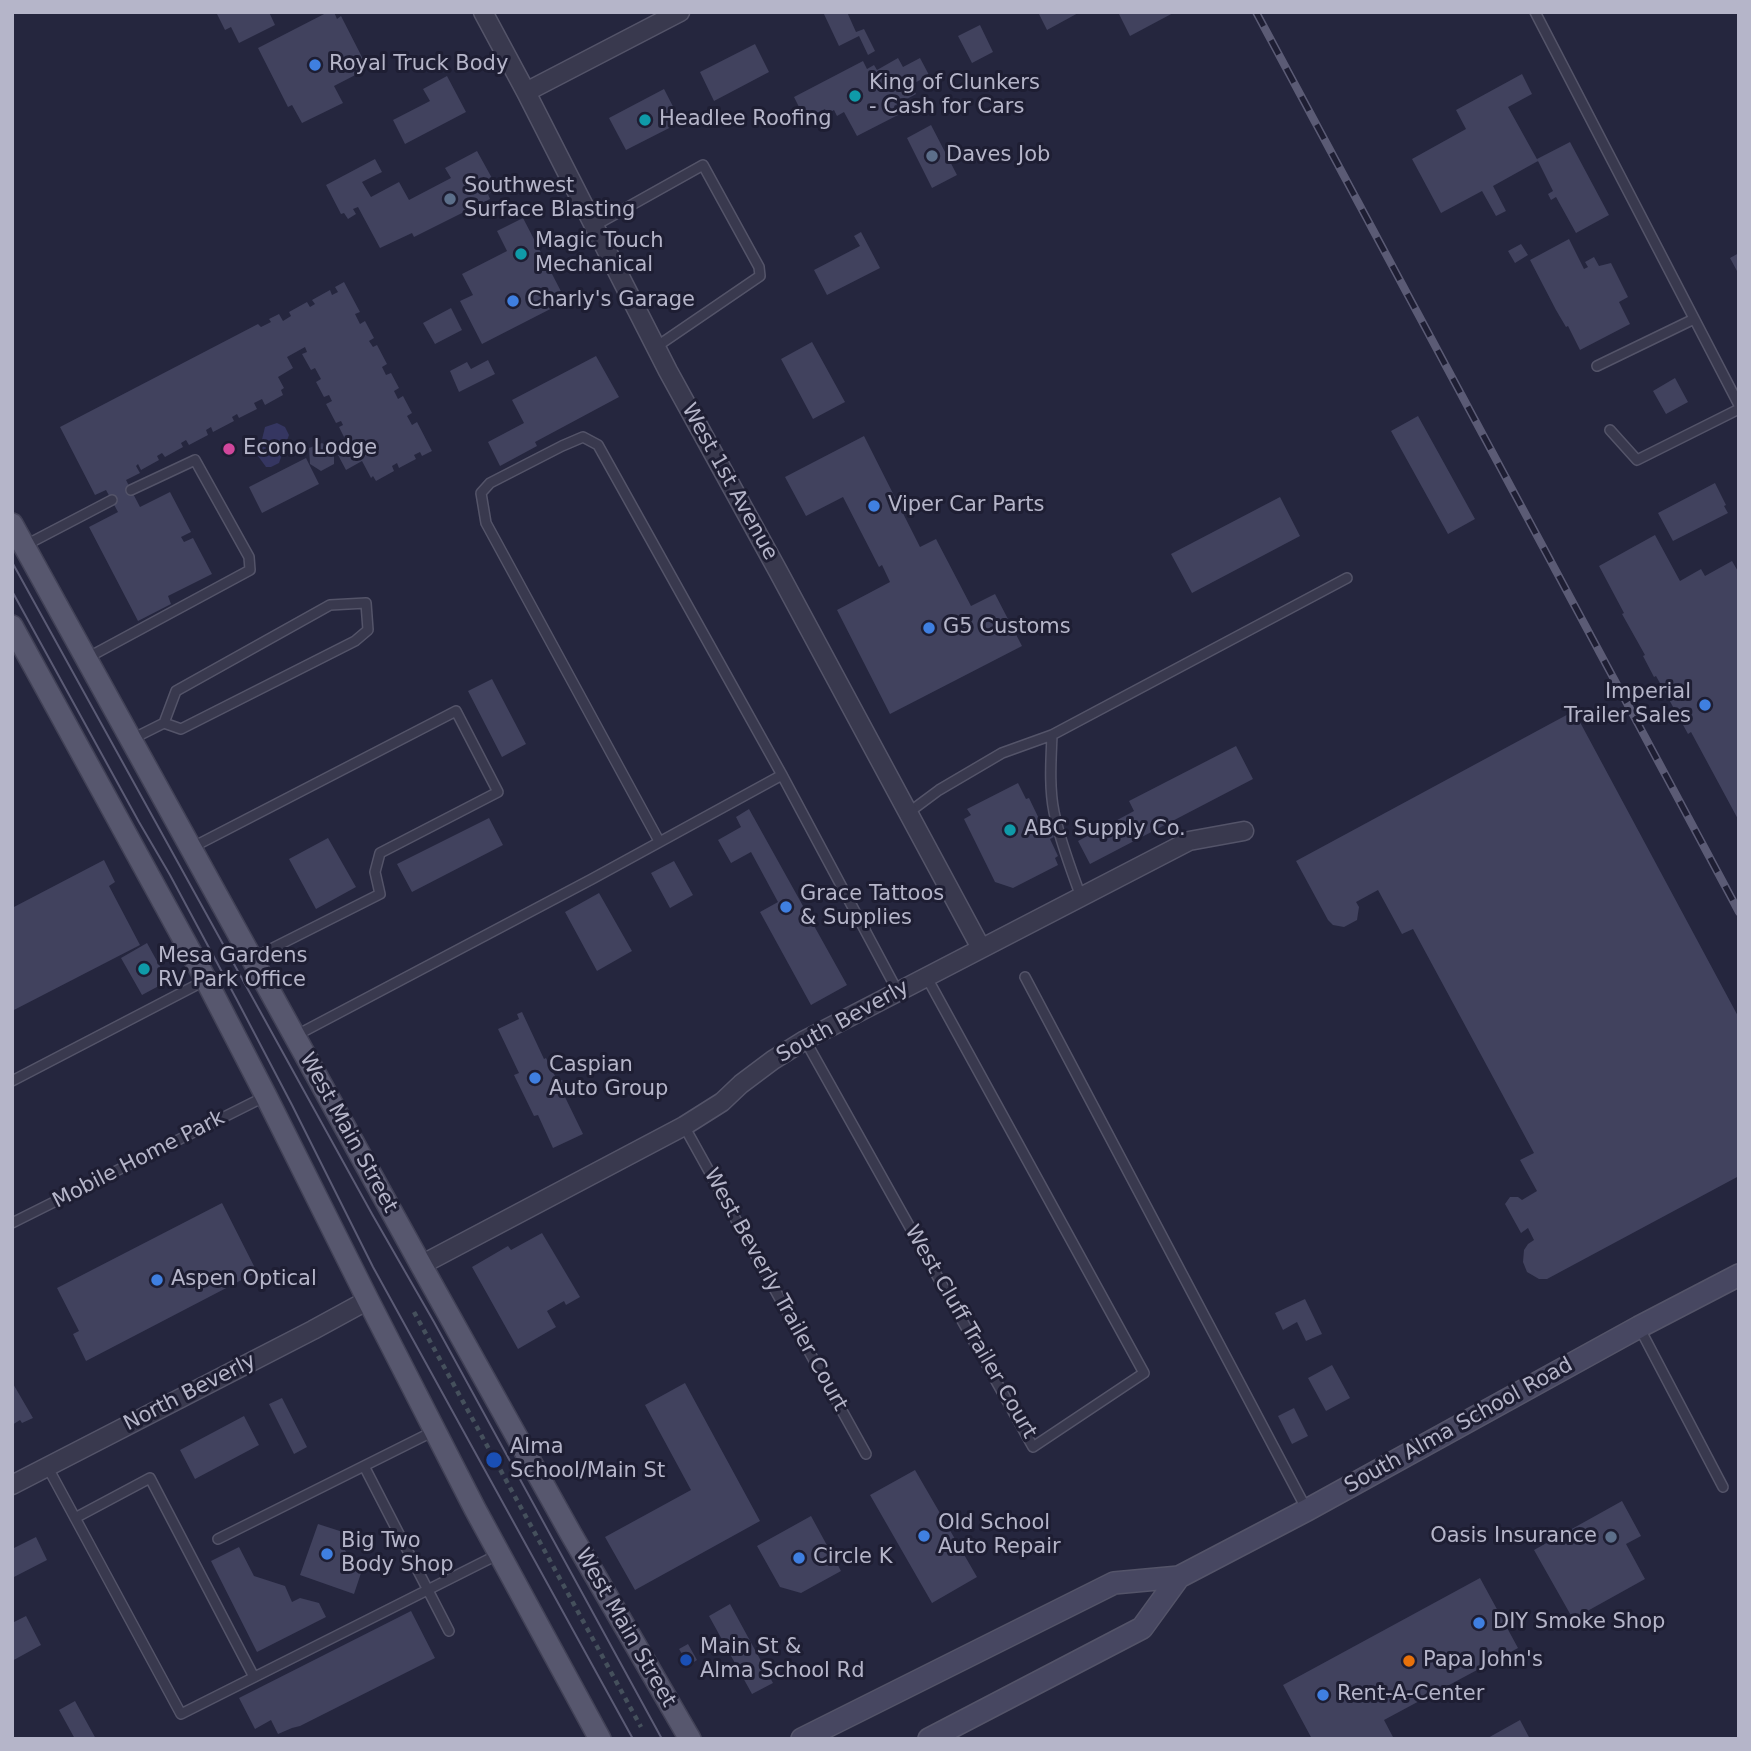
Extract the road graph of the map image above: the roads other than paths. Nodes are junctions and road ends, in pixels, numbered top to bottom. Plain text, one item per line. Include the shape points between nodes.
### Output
1 (483, 12) edge
2 (680, 12) edge
3 (1535, 12) edge
4 (526, 92) junction
5 (594, 226) junction
6 (1694, 319) junction
7 (656, 347) junction
8 (1597, 366) dead end
9 (1739, 407) edge
10 (1610, 430) dead end
11 (131, 490) dead end
12 (112, 500) dead end
13 (12, 524) edge
14 (24, 546) junction
15 (1347, 578) dead end
16 (12, 626) edge
17 (87, 659) junction
18 (164, 723) junction
19 (1052, 735) junction
20 (131, 739) junction
21 (782, 775) junction
22 (908, 813) junction
23 (1244, 831) dead end
24 (660, 841) junction
25 (191, 848) junction
26 (1081, 897) junction
27 (981, 948) junction
28 (252, 958) junction
29 (926, 976) junction
30 (1025, 977) dead end
31 (206, 981) junction
32 (898, 992) junction
33 (295, 1036) junction
34 (805, 1040) junction
35 (12, 1081) edge
36 (266, 1096) junction
37 (684, 1126) junction
38 (12, 1223) edge
39 (421, 1265) junction
40 (1739, 1275) edge
41 (368, 1300) junction
42 (1639, 1328) junction
43 (435, 1430) junction
44 (866, 1454) dead end
45 (47, 1466) junction
46 (364, 1466) junction
47 (12, 1485) edge
48 (1723, 1486) dead end
49 (1307, 1510) junction
50 (75, 1518) junction
51 (218, 1539) dead end
52 (499, 1554) junction
53 (1179, 1577) junction
54 (428, 1590) junction
55 (449, 1631) dead end
56 (254, 1677) junction
57 (600, 1739) edge
58 (690, 1739) edge
59 (802, 1739) edge
60 (929, 1739) edge

1 - 4 street, West 1st Avenue
2 - 4 street
3 - 6 lane
4 - 5 street, West 1st Avenue
5 - 7 street, West 1st Avenue
5 - 7 lane via 703,166 759,267 760,276
6 - 8 lane
6 - 9 lane
7 - 22 street, West 1st Avenue
9 - 10 lane via 1637,460
11 - 17 lane via 195,460 249,557 250,570
12 - 14 lane
13 - 14 main road, West Main Street
14 - 17 main road, West Main Street
15 - 19 lane
16 - 31 main road
17 - 20 main road, West Main Street
18 - 18 lane via 181,729 355,641 368,630 366,603 330,605 176,691
18 - 20 lane
19 - 22 lane via 1002,753
19 - 26 lane via 1054,811
20 - 25 main road, West Main Street
21 - 24 lane
21 - 24 lane via 598,445 583,437 490,483 481,493 486,523
21 - 32 lane
22 - 27 street, West 1st Avenue
23 - 26 street, South Beverly via 1189,841
24 - 33 lane
25 - 28 main road, West Main Street
25 - 28 lane via 456,711 498,792 380,853 375,872 380,894
26 - 27 street, South Beverly
27 - 29 street, South Beverly
28 - 33 main road, West Main Street
29 - 32 street, South Beverly
29 - 34 lane, West Cluff Trailer Court via 1144,1373 1033,1447
30 - 49 lane
31 - 35 lane
31 - 36 main road
32 - 34 street, South Beverly
33 - 39 main road, West Main Street
34 - 37 street, South Beverly
36 - 38 lane, Mobile Home Park
36 - 41 main road
37 - 39 street, South Beverly
37 - 44 lane, West Beverly Trailer Court
39 - 58 main road, West Main Street
40 - 42 main road, South Alma School Road
41 - 43 main road
41 - 45 street, North Beverly
42 - 48 lane
42 - 49 main road, South Alma School Road
43 - 46 lane
43 - 52 main road
45 - 47 street, North Beverly
45 - 50 lane
46 - 51 lane
46 - 54 lane
49 - 53 main road, South Alma School Road
50 - 56 lane via 181,1714
50 - 56 lane via 150,1478
52 - 54 lane
52 - 57 main road
53 - 59 main road, South Alma School Road via 1114,1583
53 - 60 main road, South Alma School Road via 1142,1628
54 - 55 lane
54 - 56 lane

